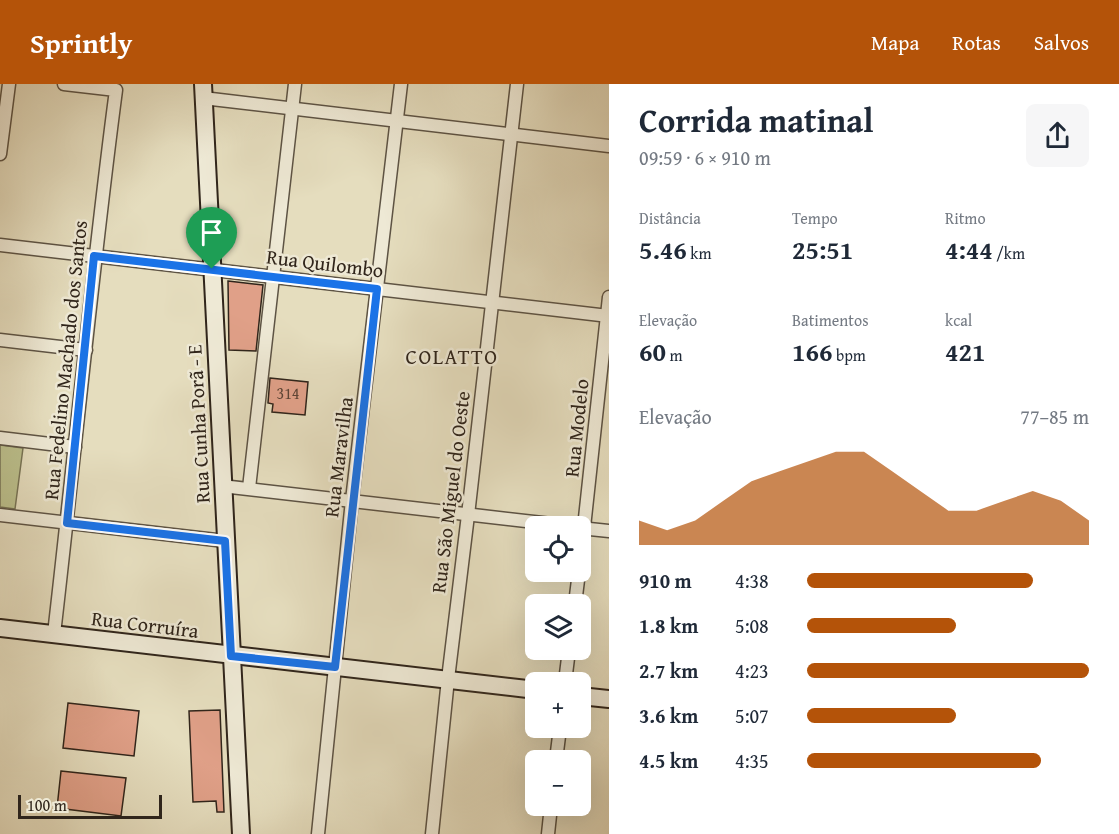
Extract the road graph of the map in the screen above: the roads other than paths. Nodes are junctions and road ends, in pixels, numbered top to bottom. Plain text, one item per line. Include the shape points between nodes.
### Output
1 (9, 84) edge
2 (64, 84) edge
3 (295, 84) edge
4 (401, 84) edge
5 (517, 84) edge
6 (203, 91) edge
7 (292, 109) junction
8 (397, 121) junction
9 (511, 135) junction
10 (609, 146) edge
11 (0, 154) edge
12 (0, 245) edge
13 (94, 256) junction
14 (212, 269) junction
15 (273, 277) junction
16 (377, 289) junction
17 (609, 297) edge
18 (492, 302) junction
19 (608, 316) edge
20 (0, 340) edge
21 (86, 350) junction
22 (0, 438) edge
23 (75, 447) junction
24 (222, 486) junction
25 (249, 488) junction
26 (352, 500) junction
27 (0, 515) edge
28 (468, 515) junction
29 (584, 516) edge
30 (525, 521) edge
31 (67, 523) junction
32 (591, 529) edge
33 (609, 531) edge
34 (225, 541) junction
35 (0, 628) edge
36 (54, 634) junction
37 (231, 656) junction
38 (335, 667) junction
39 (448, 679) junction
40 (525, 689) edge
41 (591, 697) edge
42 (609, 699) edge
43 (550, 816) edge
44 (241, 834) edge
45 (318, 834) edge
46 (432, 834) edge
47 (548, 834) edge

1 - 11 street
2 - 13 street, Rua Fedelino Machado dos Santos via 116,90
3 - 7 street
4 - 8 street, Rua Maravilha
5 - 9 street, Rua São Miguel do Oeste
6 - 7 street
6 - 14 street, Rua Cunha Porã - E
7 - 8 street
7 - 15 street
8 - 9 street
8 - 16 street, Rua Maravilha
9 - 10 street
9 - 18 street, Rua São Miguel do Oeste
12 - 13 street, Rua Quilombo
13 - 14 street, Rua Quilombo
13 - 21 street, Rua Fedelino Machado dos Santos
14 - 15 street, Rua Quilombo
14 - 24 street, Rua Cunha Porã - E
15 - 16 street, Rua Quilombo
15 - 25 street
16 - 18 street, Rua Quilombo
16 - 26 street, Rua Maravilha
17 - 19 street, Rua Modelo
18 - 19 street, Rua Quilombo
18 - 28 street, Rua São Miguel do Oeste
19 - 29 street, Rua Modelo
20 - 21 street
21 - 23 street, Rua Fedelino Machado dos Santos
22 - 23 street
23 - 31 street, Rua Fedelino Machado dos Santos
24 - 25 street
24 - 34 street, Rua Cunha Porã - E
25 - 26 street
26 - 28 street
26 - 38 street, Rua Maravilha
27 - 31 street
28 - 30 street
28 - 39 street, Rua São Miguel do Oeste
31 - 34 street
31 - 36 street, Rua Fedelino Machado dos Santos
32 - 33 street
34 - 37 street, Rua Cunha Porã - E
35 - 36 street, Rua Corruíra
36 - 37 street, Rua Corruíra
37 - 38 street, Rua Corruíra
37 - 44 street, Rua Cunha Porã - E
38 - 39 street, Rua Corruíra
38 - 45 street, Rua Maravilha
39 - 40 street, Rua Corruíra
39 - 46 street, Rua São Miguel do Oeste
41 - 42 street
43 - 47 street

